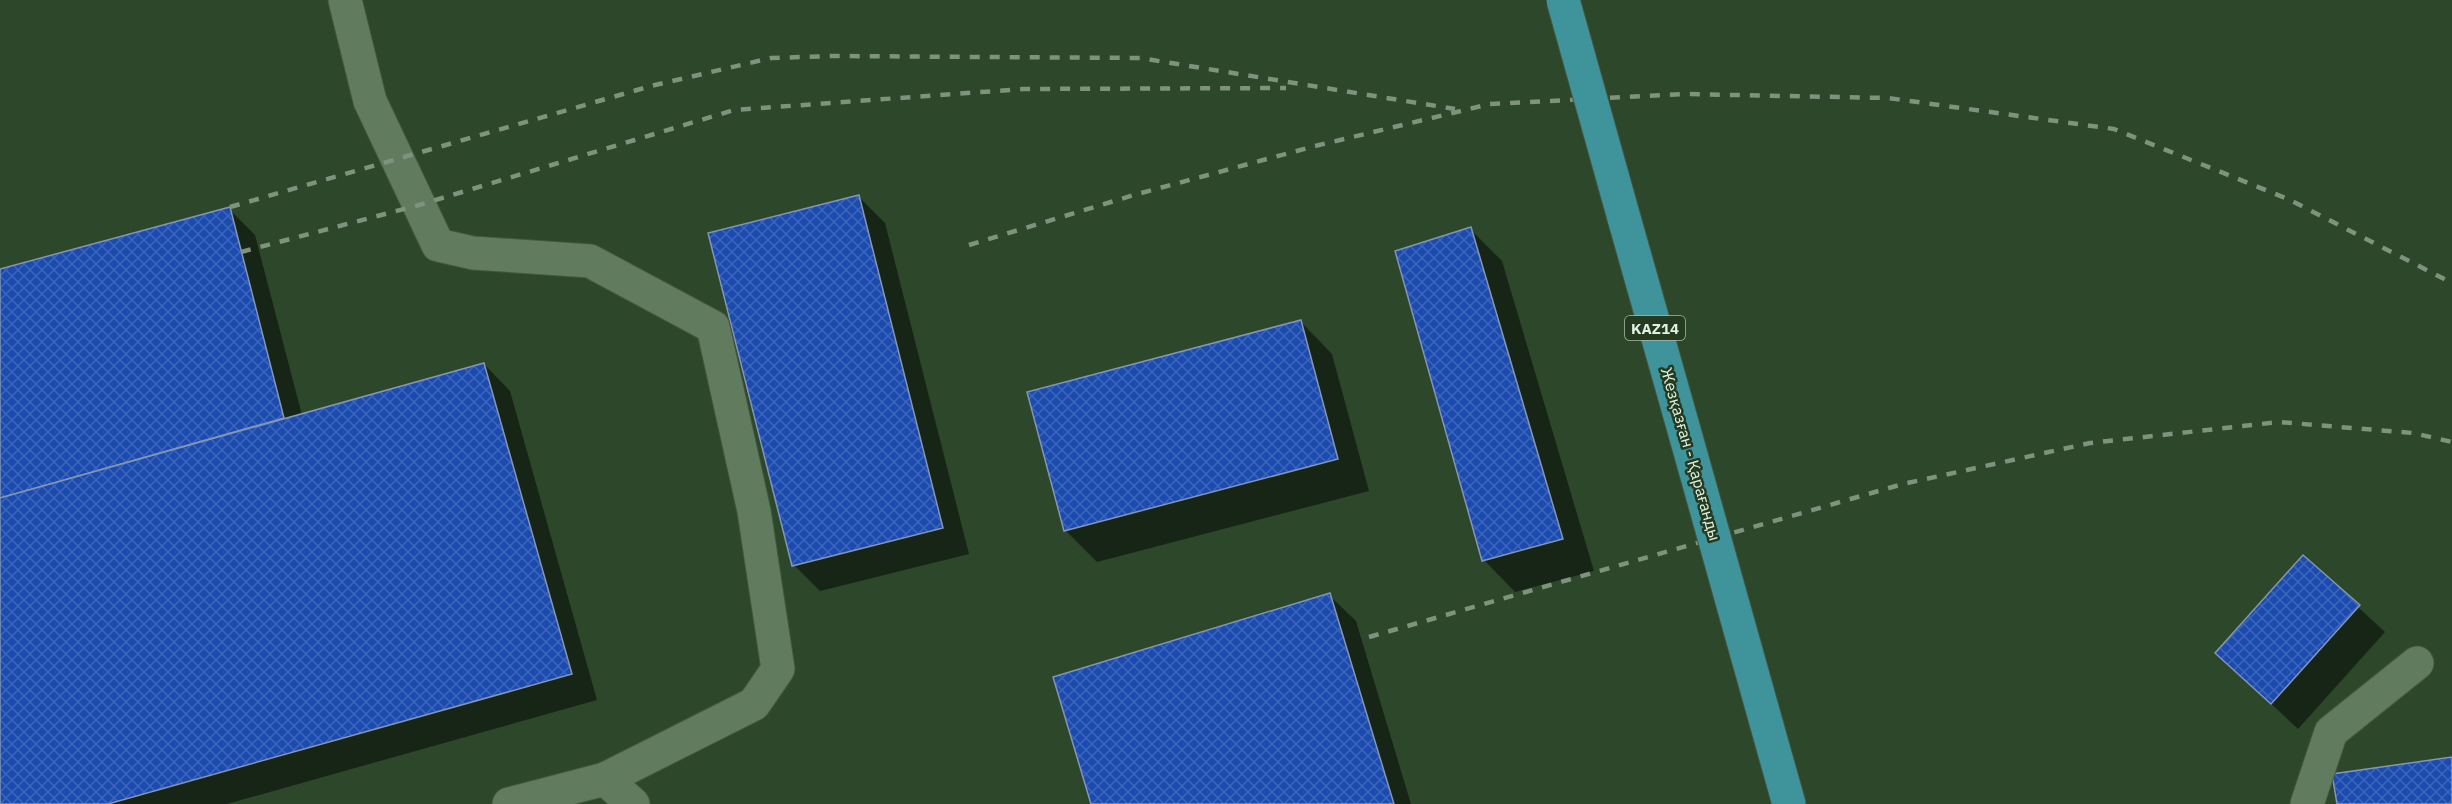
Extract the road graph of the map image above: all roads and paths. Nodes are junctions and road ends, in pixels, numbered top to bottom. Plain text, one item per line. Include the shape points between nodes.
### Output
1 (345, 0) edge
2 (1563, 0) edge
3 (2417, 663) dead end
4 (605, 779) junction
5 (509, 804) edge
6 (633, 804) edge
7 (1789, 804) edge
8 (2307, 804) edge

1 - 4 lane via 370,101 438,245 473,253 590,261 713,327 754,512 778,669 754,704
2 - 7 highway, Жезқазған - Қарағанды / KAZ14, bridge
3 - 8 lane via 2331,732
4 - 5 lane
4 - 6 lane

